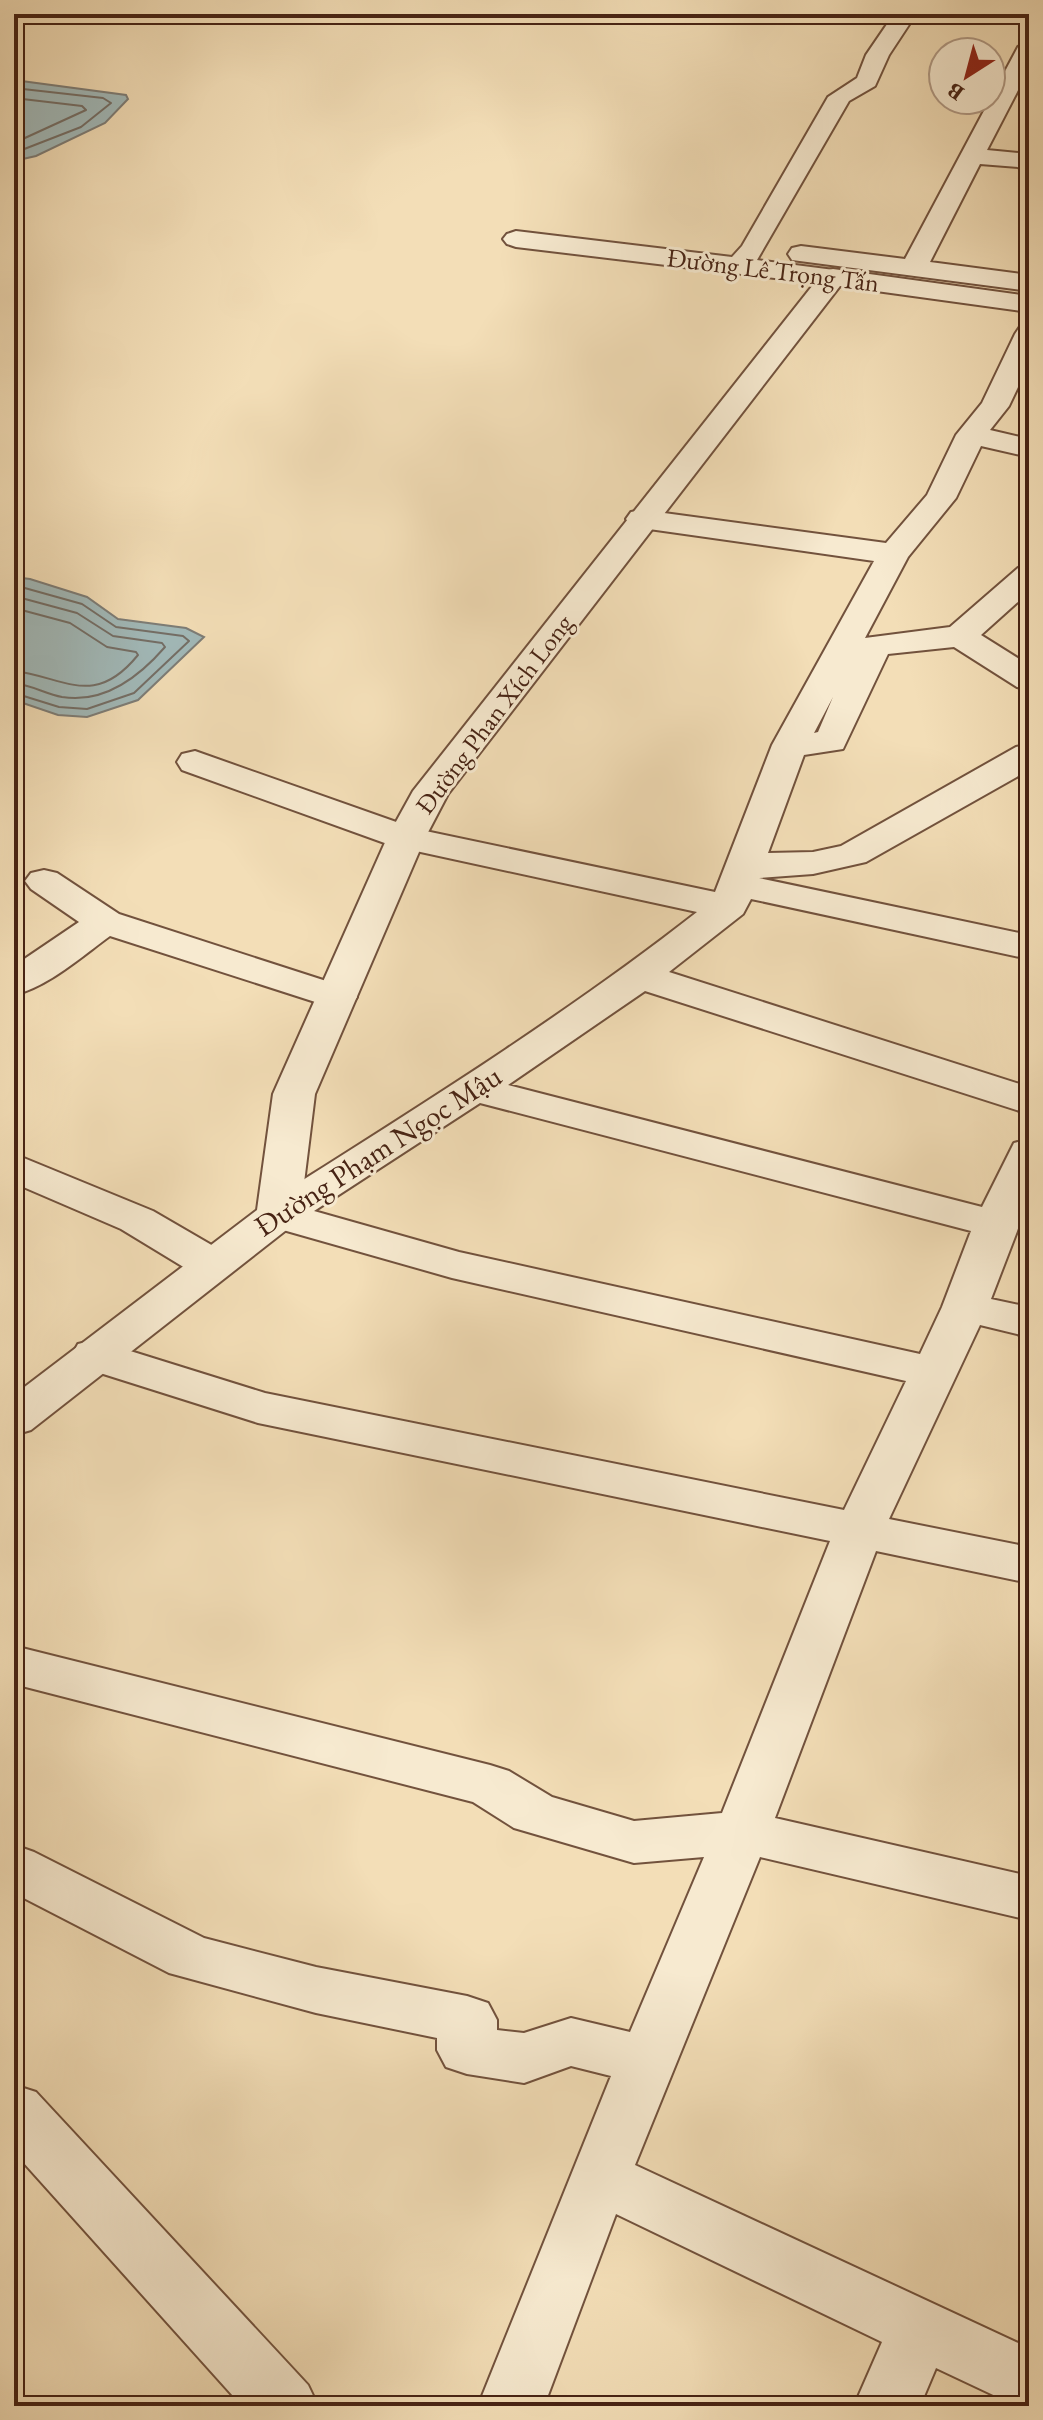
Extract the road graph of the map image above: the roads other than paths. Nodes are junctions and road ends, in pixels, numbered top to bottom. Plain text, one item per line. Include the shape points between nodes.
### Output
1 (905, 14) edge
2 (1029, 47) edge
3 (1007, 90) edge
4 (1007, 104) edge
5 (1029, 106) edge
6 (994, 116) edge
7 (972, 156) junction
8 (1029, 161) edge
9 (516, 239) dead end
10 (747, 256) junction
11 (913, 269) junction
12 (833, 277) junction
13 (1029, 283) edge
14 (1029, 304) edge
15 (1029, 334) edge
16 (971, 435) junction
17 (1029, 448) edge
18 (642, 519) junction
19 (894, 554) junction
20 (1029, 575) edge
21 (960, 636) junction
22 (1029, 680) edge
23 (790, 745) junction
24 (1029, 755) edge
25 (195, 762) dead end
26 (406, 838) junction
27 (44, 881) dead end
28 (738, 885) junction
29 (105, 922) junction
30 (1029, 947) edge
31 (640, 976) junction
32 (14, 983) edge
33 (337, 997) junction
34 (474, 1089) junction
35 (1029, 1101) edge
36 (1029, 1152) edge
37 (19, 1176) edge
38 (278, 1215) junction
39 (996, 1224) junction
40 (211, 1264) junction
41 (965, 1307) junction
42 (1029, 1322) edge
43 (95, 1355) junction
44 (934, 1372) junction
45 (14, 1419) edge
46 (858, 1533) junction
47 (1029, 1565) edge
48 (15, 1667) edge
49 (742, 1832) junction
50 (14, 1867) edge
51 (1029, 1898) edge
52 (649, 2061) junction
53 (14, 2110) edge
54 (599, 2177) junction
55 (919, 2330) junction
56 (1029, 2380) edge
57 (285, 2406) edge
58 (511, 2406) edge
59 (887, 2406) edge

1 - 10 street via 870,63 867,81 840,97
2 - 3 street
4 - 5 street
6 - 7 street
7 - 8 street
7 - 11 street
9 - 10 street, Đường Lê Trọng Tấn
10 - 11 street
10 - 12 street, Đường Lê Trọng Tấn
11 - 13 street
12 - 14 street, Đường Lê Trọng Tấn
12 - 18 street, Đường Phan Xích Long
15 - 16 street via 995,406
16 - 17 street
16 - 19 street via 941,498
18 - 19 street
18 - 26 street, Đường Phan Xích Long via 431,791
19 - 23 street
20 - 21 street
21 - 22 street
21 - 23 street via 876,645 831,742
23 - 28 street
24 - 28 street via 853,854
25 - 26 street
26 - 28 street via 649,892
26 - 33 street, Đường Phan Xích Long
27 - 29 street
28 - 30 street
28 - 31 street, Đường Phạm Ngọc Mậu
29 - 32 street
29 - 33 street
31 - 34 street, Đường Phạm Ngọc Mậu
31 - 35 street
33 - 38 street, Đường Phan Xích Long via 294,1094
34 - 38 street, Đường Phạm Ngọc Mậu
34 - 39 street
36 - 39 street
37 - 40 street via 137,1220
38 - 40 street, Đường Phạm Ngọc Mậu
38 - 44 street via 452,1264
39 - 41 street
40 - 43 street, Đường Phạm Ngọc Mậu
41 - 42 street
41 - 44 street
43 - 45 street, Đường Phạm Ngọc Mậu
43 - 46 street via 258,1407
44 - 46 street
46 - 47 street
46 - 49 street
48 - 49 street via 490,1786 534,1813 634,1842
49 - 51 street
49 - 52 street
50 - 52 street via 189,1957 316,1990 467,2020 467,2050 524,2058 571,2042
52 - 54 street
53 - 57 street
54 - 55 street
54 - 58 street
55 - 56 street
55 - 59 street

